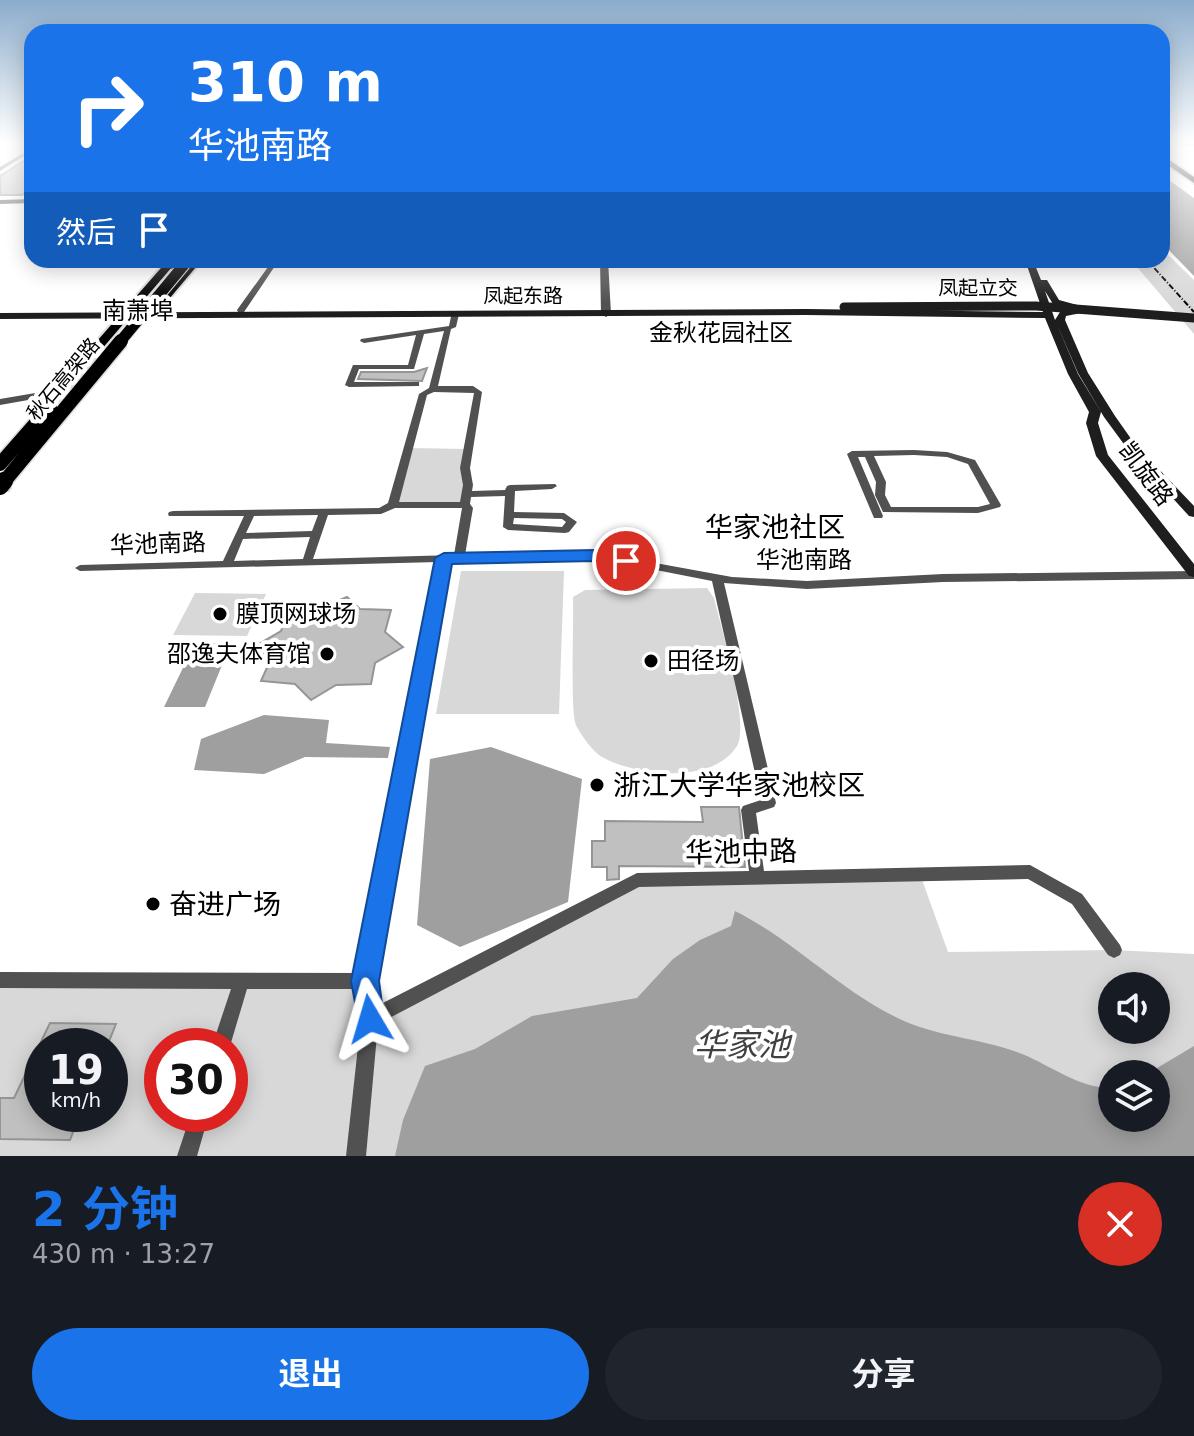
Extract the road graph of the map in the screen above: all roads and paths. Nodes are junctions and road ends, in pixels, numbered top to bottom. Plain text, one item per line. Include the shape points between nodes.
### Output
1 (24, 201) edge
2 (0, 202) edge
3 (169, 268) edge
4 (169, 268) edge
5 (185, 268) edge
6 (185, 268) edge
7 (270, 268) edge
8 (604, 268) edge
9 (1032, 268) edge
10 (1041, 268) edge
11 (762, 308) junction
12 (846, 309) junction
13 (241, 310) junction
14 (1045, 310) junction
15 (1082, 311) junction
16 (129, 312) junction
17 (147, 312) junction
18 (606, 312) junction
19 (806, 312) junction
20 (0, 313) edge
21 (455, 314) junction
22 (1194, 320) edge
23 (448, 328) junction
24 (421, 332) junction
25 (364, 341) dead end
26 (416, 384) dead end
27 (433, 389) junction
28 (59, 392) junction
29 (0, 402) edge
30 (868, 454) junction
31 (0, 456) edge
32 (0, 464) edge
33 (0, 486) edge
34 (552, 486) dead end
35 (510, 493) junction
36 (0, 497) edge
37 (466, 499) junction
38 (393, 505) junction
39 (324, 512) junction
40 (250, 513) junction
41 (1194, 513) edge
42 (173, 514) dead end
43 (509, 515) junction
44 (878, 516) dead end
45 (316, 534) junction
46 (239, 536) junction
47 (452, 558) junction
48 (307, 562) junction
49 (227, 564) junction
50 (80, 568) dead end
51 (1194, 574) edge
52 (717, 578) junction
53 (757, 877) junction
54 (1114, 950) dead end
55 (0, 980) edge
56 (365, 981) junction
57 (241, 982) junction
58 (370, 1019) junction
59 (227, 1028) edge
60 (194, 1132) edge
61 (187, 1156) edge
62 (356, 1156) edge

1 - 2 street
3 - 16 main road
4 - 32 highway, 秋石高架路, bridge
5 - 17 main road
6 - 33 highway, 秋石高架路, bridge
7 - 13 street
8 - 18 street
9 - 14 main road, 凯旋路
10 - 15 main road, bridge via 1050,297
11 - 12 main road, 凤起立交
11 - 14 main road, 凤起东路
11 - 18 main road, 凤起东路
12 - 15 main road, 凤起立交, bridge
12 - 19 main road, 凤起立交
13 - 17 main road, 凤起东路
13 - 18 main road, 凤起东路
14 - 19 main road, 凤起东路
14 - 51 main road, 凯旋路 via 1095,412 1092,423 1102,456
15 - 22 main road, 凤起立交, bridge
15 - 41 main road via 1063,314 1060,320 1083,373 1130,445
16 - 17 main road, 凤起东路
16 - 20 main road, 凤起东路
16 - 28 main road
17 - 21 main road, 凤起东路
17 - 36 main road
18 - 19 main road, 凤起东路
18 - 21 main road, 凤起东路
21 - 23 street
23 - 24 street
23 - 27 street
24 - 25 street
24 - 26 street via 411,367 356,367 349,385
27 - 37 street via 478,392 465,468
27 - 38 street via 423,394
28 - 29 street
28 - 31 main road
30 - 30 street via 887,510 978,510 996,505 966,458
30 - 44 street via 852,454
34 - 35 street via 513,486
35 - 37 street
35 - 43 street
37 - 38 street
37 - 47 street via 468,508
38 - 39 street via 381,511
39 - 40 street
39 - 45 street
40 - 42 street
40 - 46 street
43 - 43 street via 511,528 565,530 572,522 564,516
45 - 46 street
45 - 48 street
46 - 49 street
47 - 48 street, 华池南路
47 - 52 street, 华池南路 via 595,555
47 - 56 street
48 - 49 street, 华池南路
49 - 50 street, 华池南路
51 - 52 street, 华池南路 via 807,585
52 - 53 street via 769,803 748,810
53 - 54 street, 华池中路 via 1030,872 1077,899
53 - 58 street, 华池中路 via 637,880
55 - 57 street
56 - 57 street
56 - 58 street
57 - 59 street
58 - 62 street
60 - 61 street

